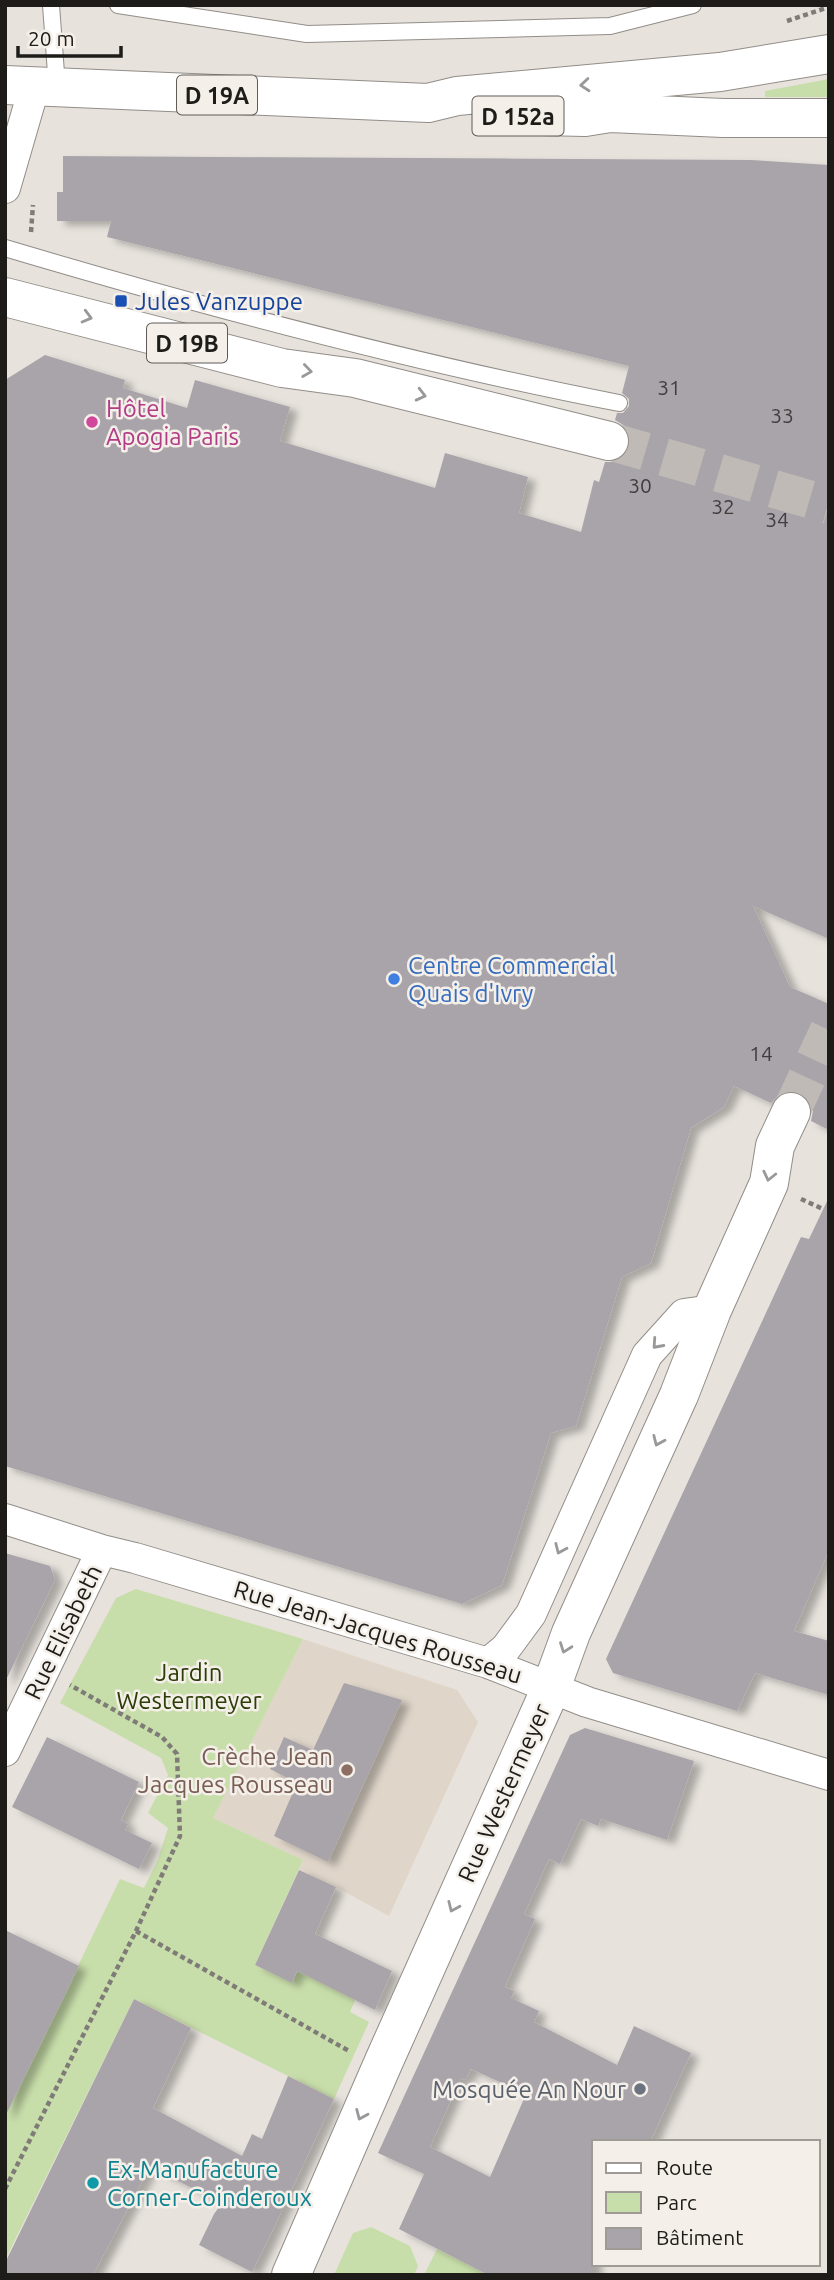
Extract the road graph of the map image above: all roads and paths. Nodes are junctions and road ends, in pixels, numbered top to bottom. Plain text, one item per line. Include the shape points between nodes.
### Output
1 (51, 5) edge
2 (118, 5) edge
3 (693, 5) edge
4 (829, 54) edge
5 (653, 80) junction
6 (32, 88) edge
7 (428, 103) junction
8 (610, 113) junction
9 (688, 116) junction
10 (829, 118) edge
11 (5, 188) edge
12 (5, 248) edge
13 (5, 297) edge
14 (619, 403) dead end
15 (609, 441) tunnel mouth
16 (791, 1112) tunnel mouth
17 (712, 1310) junction
18 (5, 1519) edge
19 (102, 1550) junction
20 (488, 1663) junction
21 (44, 1671) junction
22 (551, 1688) junction
23 (5, 1751) edge
24 (829, 1775) edge
25 (136, 1931) junction
26 (384, 2060) junction
27 (5, 2189) edge
28 (291, 2275) edge

1 - 6 lane
2 - 3 lane via 307,34 610,26
4 - 5 main road, D 19A
5 -> 7 main road, D 19A via 457,96
5 - 8 main road
5 - 9 main road
6 - 7 main road, D 19A
6 - 11 street
7 - 8 main road, D 152a via 478,115 585,117
8 - 9 main road, D 152a
9 - 10 main road, D 152a
12 - 14 lane, D 19B via 293,329
13 -> 15 main road, D 19B via 282,368 355,378
16 -> 17 main road, Rue Westermeyer via 775,1146 769,1183
17 -> 20 street via 684,1314 647,1355 531,1614 506,1648
17 -> 22 main road, Rue Westermeyer
18 - 19 street, Rue Jean-Jacques Rousseau
19 - 20 street, Rue Jean-Jacques Rousseau
19 - 21 street, Rue Elisabeth
20 - 22 street, Rue Jean-Jacques Rousseau
21 - 23 street, Rue Elisabeth
21 - 25 path via 162,1737 177,1754 180,1836
22 - 24 street, Rue Jean-Jacques Rousseau
22 -> 26 main road, Rue Westermeyer
25 - 26 path via 358,2056
25 - 27 path
26 -> 28 main road, Rue Westermeyer

